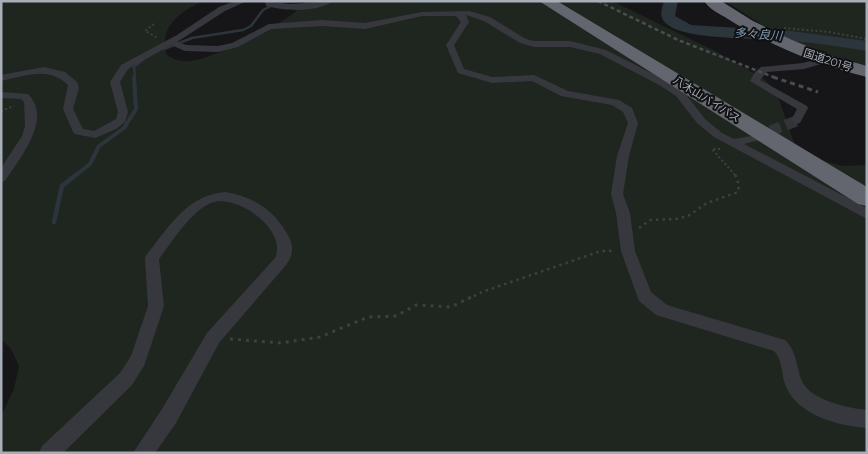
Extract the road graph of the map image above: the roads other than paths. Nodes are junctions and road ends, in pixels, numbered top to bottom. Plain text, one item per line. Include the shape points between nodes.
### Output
1 (243, 1) edge
2 (269, 1) edge
3 (329, 1) edge
4 (546, 1) edge
5 (558, 1) edge
6 (711, 1) edge
7 (458, 12) junction
8 (169, 43) junction
9 (825, 60) junction
10 (867, 72) edge
11 (1, 78) edge
12 (1, 95) edge
13 (796, 121) dead end
14 (750, 139) tunnel mouth
15 (728, 146) junction
16 (1, 178) edge
17 (867, 186) edge
18 (867, 198) edge
19 (867, 214) edge
20 (867, 419) edge
21 (49, 453) edge
22 (143, 453) edge

1 - 8 street via 217,12
2 - 3 street via 269,4 279,7
4 - 18 highway, 八木山バイパス
5 - 17 highway, 八木山バイパス
6 - 9 highway, 国道201号 via 753,29 775,33
7 - 8 street via 414,16 365,26 322,23 269,27 235,45 218,49 185,48
7 - 15 street via 479,15 523,41 570,44 603,52 680,94 701,121
7 - 20 street via 465,22 450,45 460,72 492,80 534,78 565,94 615,102 628,110 633,123 623,156 617,194 628,251 645,296 651,303 662,310 778,345 790,358 794,386 801,397 853,418
8 - 11 street via 124,68 115,82 123,112 121,120 95,135 79,132 68,109 73,84 62,74 44,70
9 - 10 highway, 国道201号
9 - 13 street via 804,66 764,69 758,74 755,81 803,108
12 - 16 street via 24,96 30,101 31,126
14 - 15 street
15 - 19 street
21 - 22 street via 126,379 138,360 156,306 152,258 202,202 212,198 243,200 267,216 283,238 285,250 281,261 213,338 169,416

